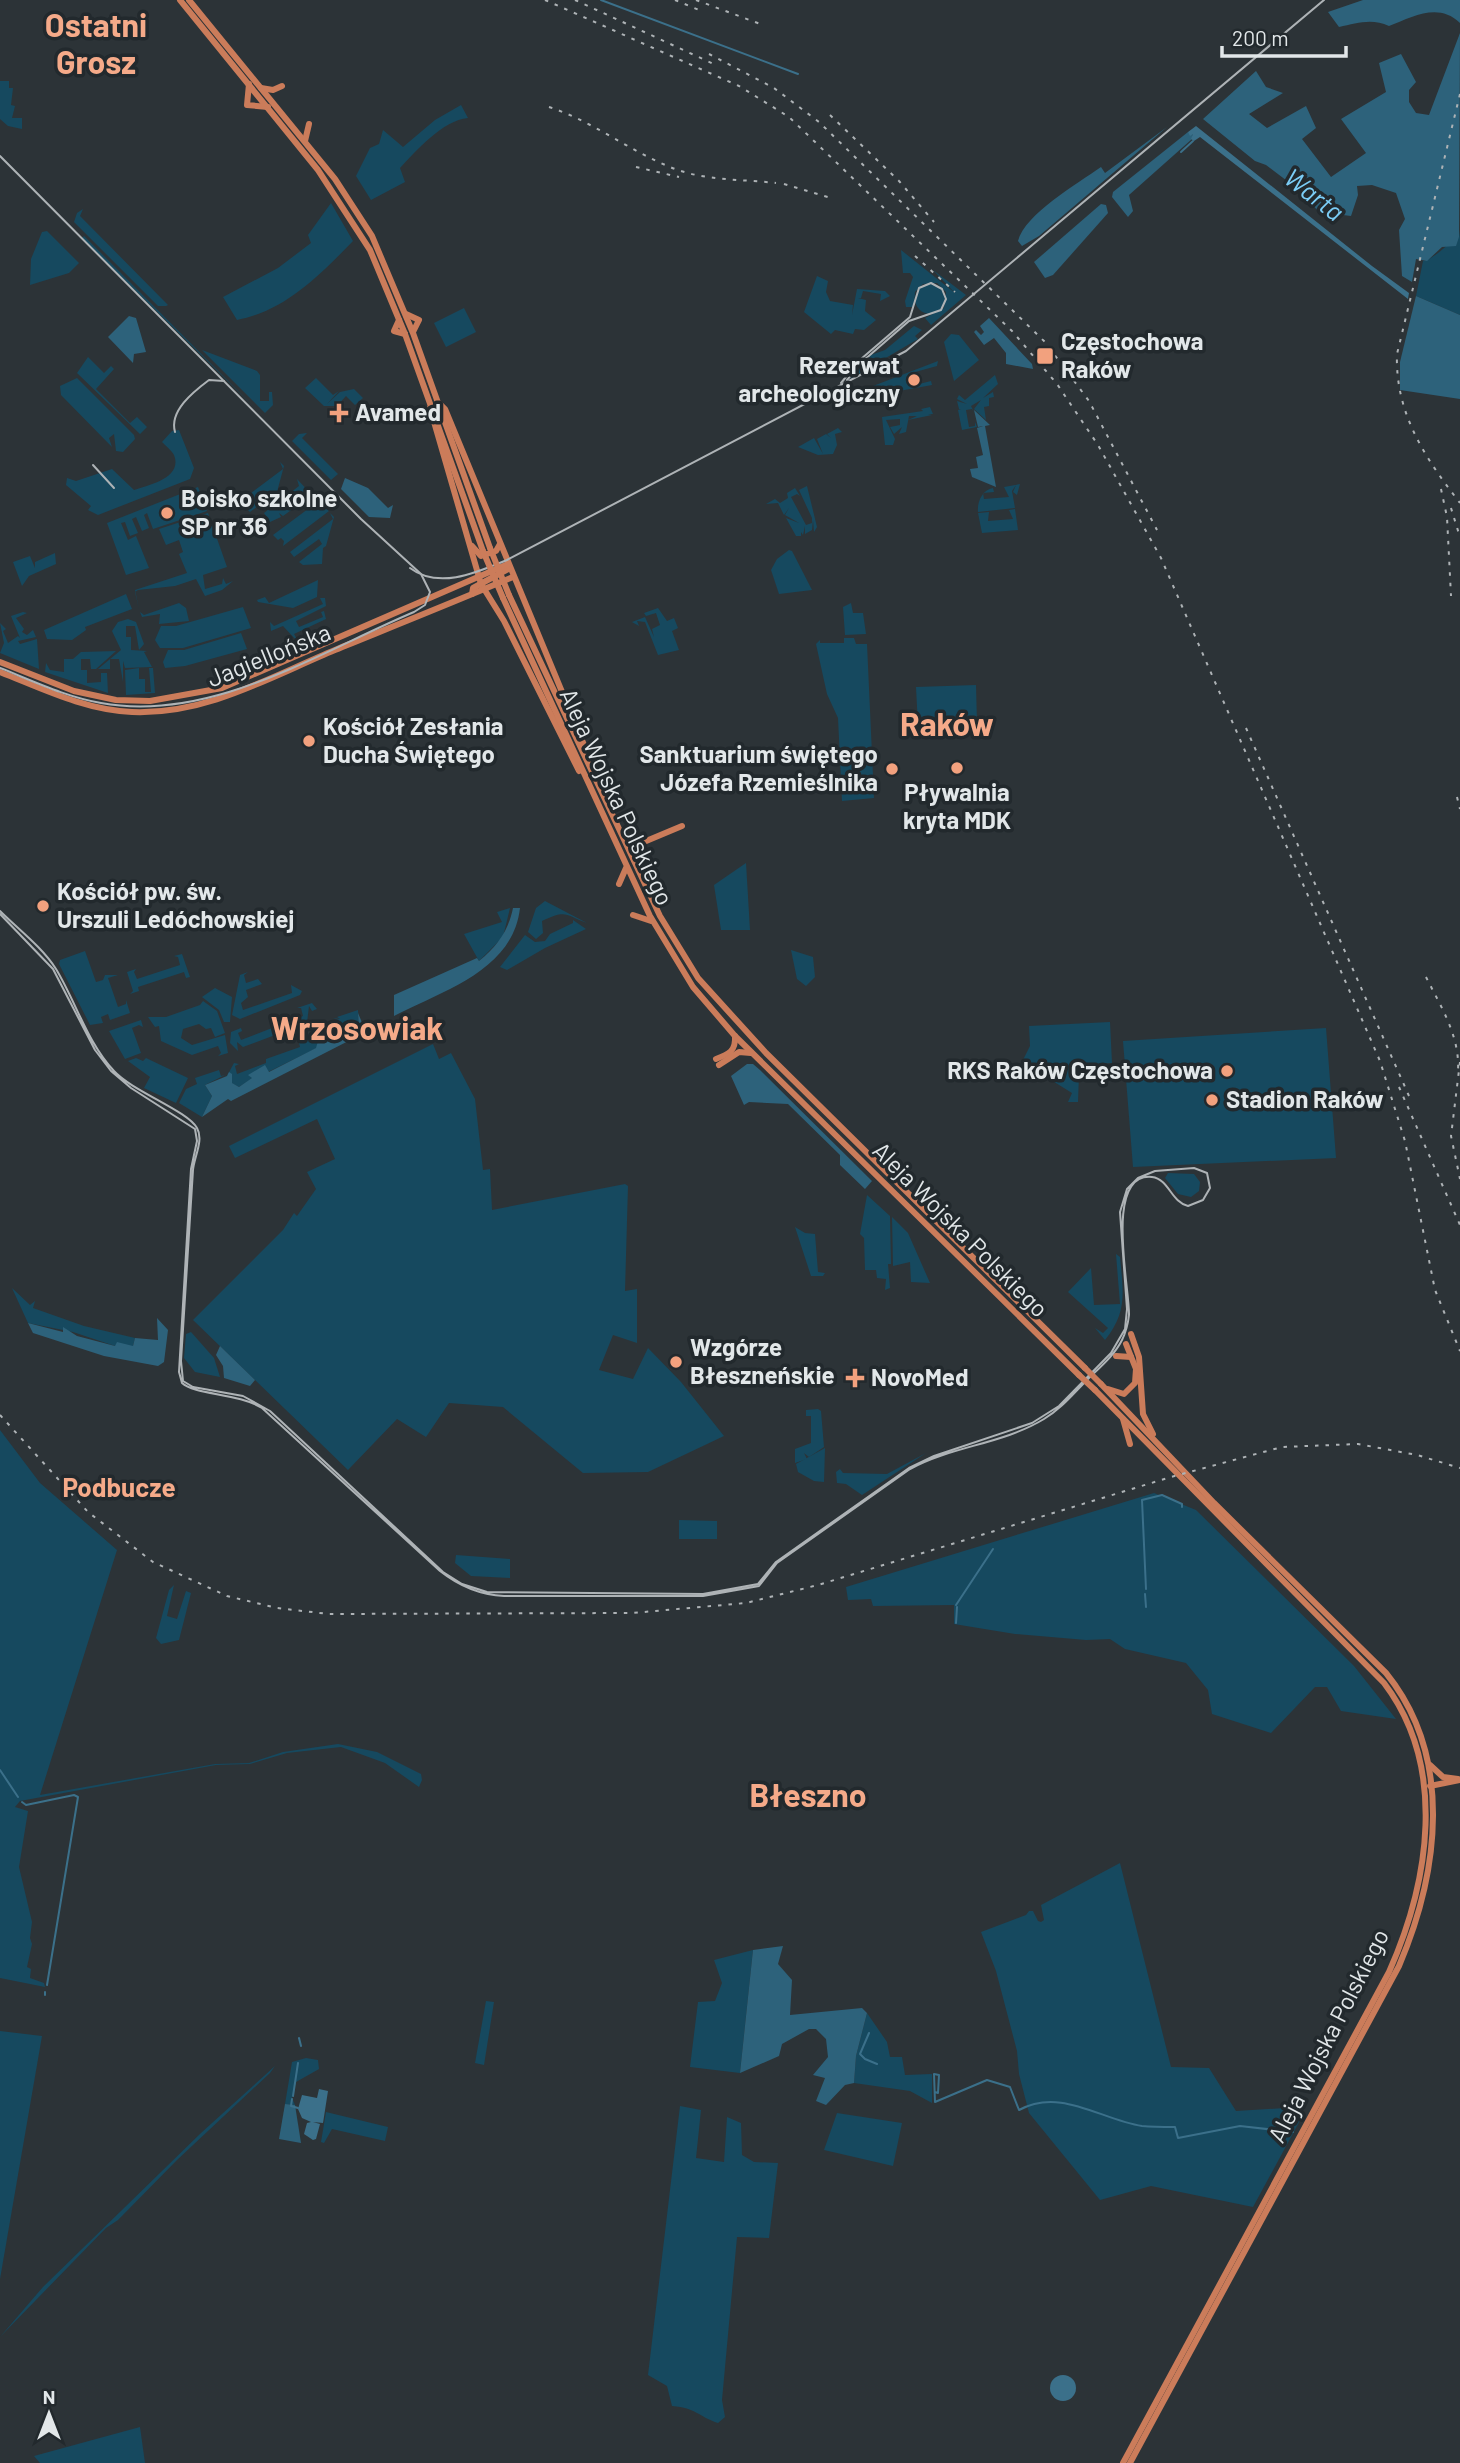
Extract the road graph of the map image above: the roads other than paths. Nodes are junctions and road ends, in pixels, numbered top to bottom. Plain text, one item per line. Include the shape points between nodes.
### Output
1 (180, 0) edge
2 (189, 0) edge
3 (249, 84) junction
4 (282, 86) dead end
5 (261, 88) junction
6 (268, 107) junction
7 (309, 124) dead end
8 (305, 141) junction
9 (402, 316) junction
10 (409, 333) junction
11 (433, 401) junction
12 (469, 541) junction
13 (500, 542) junction
14 (509, 566) junction
15 (478, 576) junction
16 (513, 576) junction
17 (484, 590) junction
18 (506, 596) junction
19 (521, 596) junction
20 (496, 607) junction
21 (0, 662) edge
22 (0, 672) edge
23 (602, 792) junction
24 (593, 794) junction
25 (682, 825) dead end
26 (635, 863) junction
27 (626, 867) junction
28 (619, 884) dead end
29 (633, 915) dead end
30 (653, 922) junction
31 (735, 1036) junction
32 (752, 1053) junction
33 (1131, 1334) dead end
34 (1137, 1349) junction
35 (1116, 1356) dead end
36 (1132, 1357) junction
37 (1101, 1384) junction
38 (1120, 1414) junction
39 (1157, 1442) junction
40 (1130, 1444) dead end
41 (1430, 1765) junction
42 (1460, 1780) edge
43 (1428, 1784) junction
44 (1123, 2463) edge
45 (1130, 2463) edge

1 - 3 main road, Aleja Wojska Polskiego
2 - 5 main road, Aleja Wojska Polskiego
3 - 6 main road, Aleja Wojska Polskiego
3 - 6 main road via 247,105
4 - 5 main road
5 - 8 main road, Aleja Wojska Polskiego
6 - 9 main road, Aleja Wojska Polskiego via 348,211
7 - 8 main road
8 - 9 main road, Aleja Wojska Polskiego via 367,228
9 - 10 main road, Aleja Wojska Polskiego
9 - 10 main road via 394,331
10 - 11 main road, Aleja Wojska Polskiego
11 - 12 main road, Aleja Wojska Polskiego via 430,414 436,438
11 - 13 main road, Aleja Wojska Polskiego via 445,409
11 - 18 main road, Aleja Wojska Polskiego, bridge
12 - 13 main road via 481,556 496,551
12 - 15 main road, Aleja Wojska Polskiego
13 - 14 main road, Aleja Wojska Polskiego
14 - 15 main road, Jagiellońska
14 - 16 main road, Aleja Wojska Polskiego
14 - 17 main road
15 - 17 main road, Aleja Wojska Polskiego
15 - 21 main road, Jagiellońska via 231,686 155,700 116,700 82,693
16 - 17 main road
16 - 19 main road, Aleja Wojska Polskiego
17 - 20 main road, Aleja Wojska Polskiego
17 - 22 main road, Jagiellońska via 243,691 162,711 97,708
18 - 23 main road, Aleja Wojska Polskiego
18 - 24 main road, Aleja Wojska Polskiego
19 - 20 main road via 513,591 500,595
19 - 23 main road, Aleja Wojska Polskiego
20 - 24 main road, Aleja Wojska Polskiego via 551,721
23 - 26 main road, Aleja Wojska Polskiego
24 - 27 main road, Aleja Wojska Polskiego
25 - 26 main road via 639,844
26 - 37 main road, Aleja Wojska Polskiego, bridge via 674,940 718,1003
27 - 28 main road
27 - 30 main road, Aleja Wojska Polskiego
29 - 30 main road
30 - 31 main road, Aleja Wojska Polskiego via 693,986
31 - 32 main road, Aleja Wojska Polskiego
31 - 32 main road via 736,1046 718,1062 739,1052
32 - 38 main road, Aleja Wojska Polskiego, bridge
33 - 34 main road
34 - 36 main road via 1126,1344
34 - 39 main road via 1143,1415
35 - 36 main road
36 - 37 main road via 1136,1377 1131,1390 1119,1394
37 - 39 main road, Aleja Wojska Polskiego
38 - 40 main road
38 - 43 main road, Aleja Wojska Polskiego via 1384,1683 1411,1730
39 - 41 main road, Aleja Wojska Polskiego via 1386,1673 1411,1709
41 - 42 main road via 1443,1777
41 - 43 main road, Aleja Wojska Polskiego
42 - 43 main road
43 - 44 main road, Aleja Wojska Polskiego via 1421,1870 1393,1962
43 - 45 main road, Aleja Wojska Polskiego via 1432,1831 1428,1873 1399,1966

